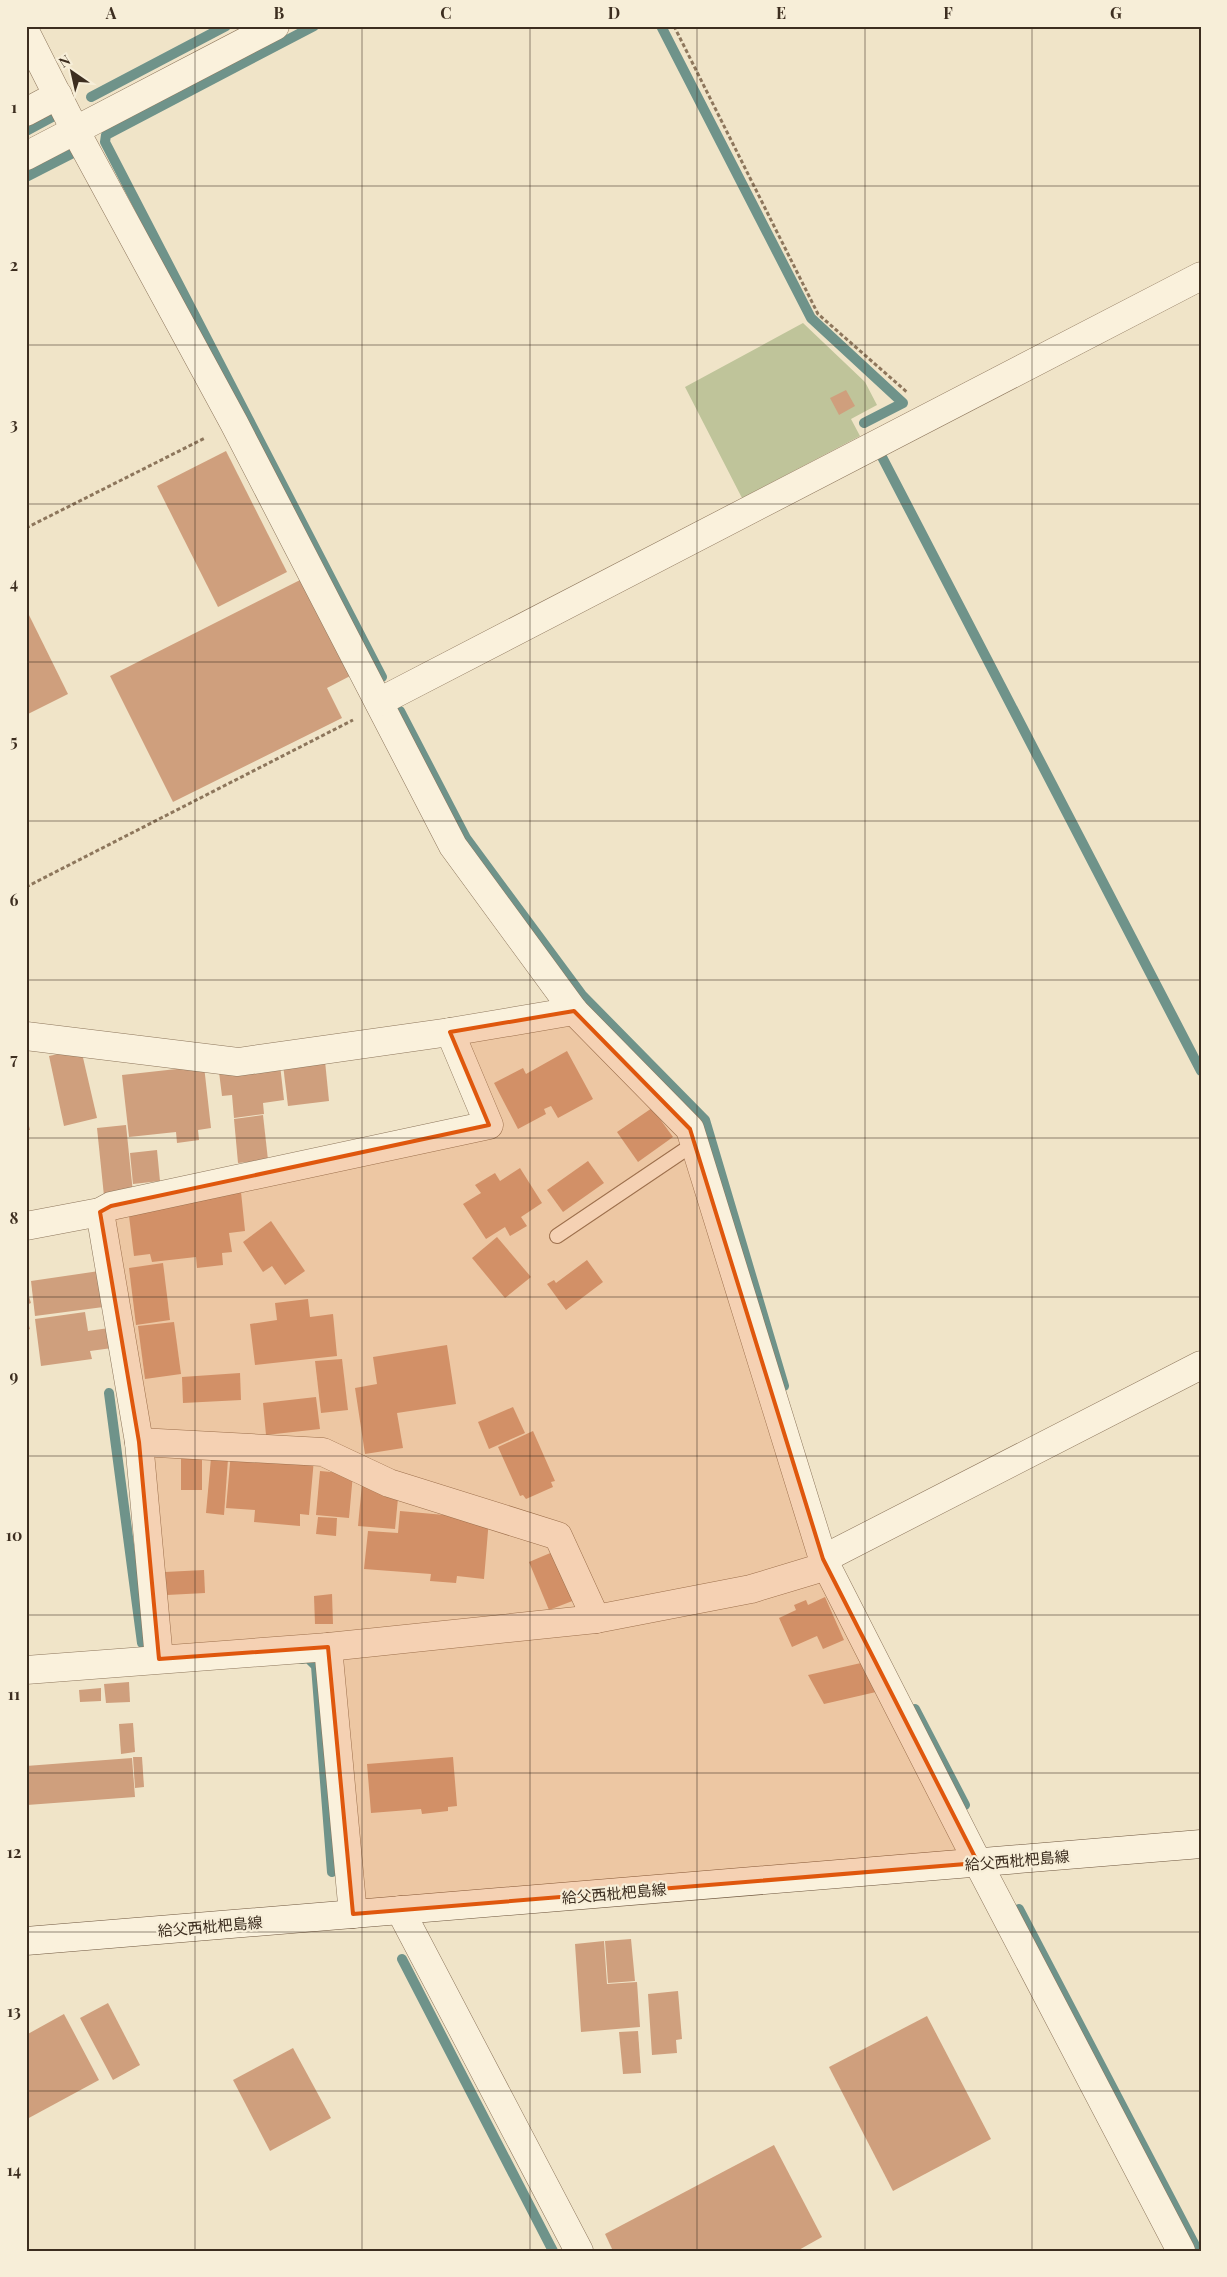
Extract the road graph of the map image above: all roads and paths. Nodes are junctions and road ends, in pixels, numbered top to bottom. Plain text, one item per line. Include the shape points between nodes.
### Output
1 (275, 26) edge
2 (674, 26) edge
3 (26, 33) edge
4 (58, 95) junction
5 (26, 112) edge
6 (76, 130) junction
7 (26, 156) edge
8 (1201, 276) edge
9 (932, 415) junction
10 (234, 423) junction
11 (26, 528) edge
12 (380, 704) junction
13 (26, 887) edge
14 (574, 1011) junction
15 (450, 1032) junction
16 (26, 1036) edge
17 (694, 1143) junction
18 (100, 1212) junction
19 (26, 1226) edge
20 (557, 1236) dead end
21 (1201, 1365) edge
22 (139, 1442) junction
23 (825, 1563) junction
24 (596, 1620) junction
25 (328, 1647) junction
26 (159, 1659) junction
27 (26, 1670) edge
28 (1201, 1844) edge
29 (978, 1863) junction
30 (400, 1910) junction
31 (353, 1914) junction
32 (26, 1941) edge
33 (579, 2251) edge
34 (1181, 2251) edge

1 - 6 street
2 - 9 path via 818,314
3 - 4 street
4 - 5 street
4 - 6 street
6 - 7 street
6 - 10 street
8 - 9 street
9 - 12 street
10 - 11 path
10 - 12 street
12 - 13 path
12 - 14 street via 453,846
14 - 15 street
14 - 17 street via 690,1129
15 - 16 street via 238,1062
15 - 18 street via 489,1125 111,1206
17 - 20 lane
17 - 23 street
18 - 19 street
18 - 22 street
21 - 23 street
22 - 24 street via 323,1452 389,1483 558,1536
22 - 26 street
23 - 24 street via 751,1589
23 - 29 street
24 - 25 street
25 - 26 street
25 - 31 street
26 - 27 street
28 - 29 street, 給父西枇杷島線
29 - 30 street, 給父西枇杷島線
29 - 34 street
30 - 31 street, 給父西枇杷島線
30 - 33 street
31 - 32 street, 給父西枇杷島線

